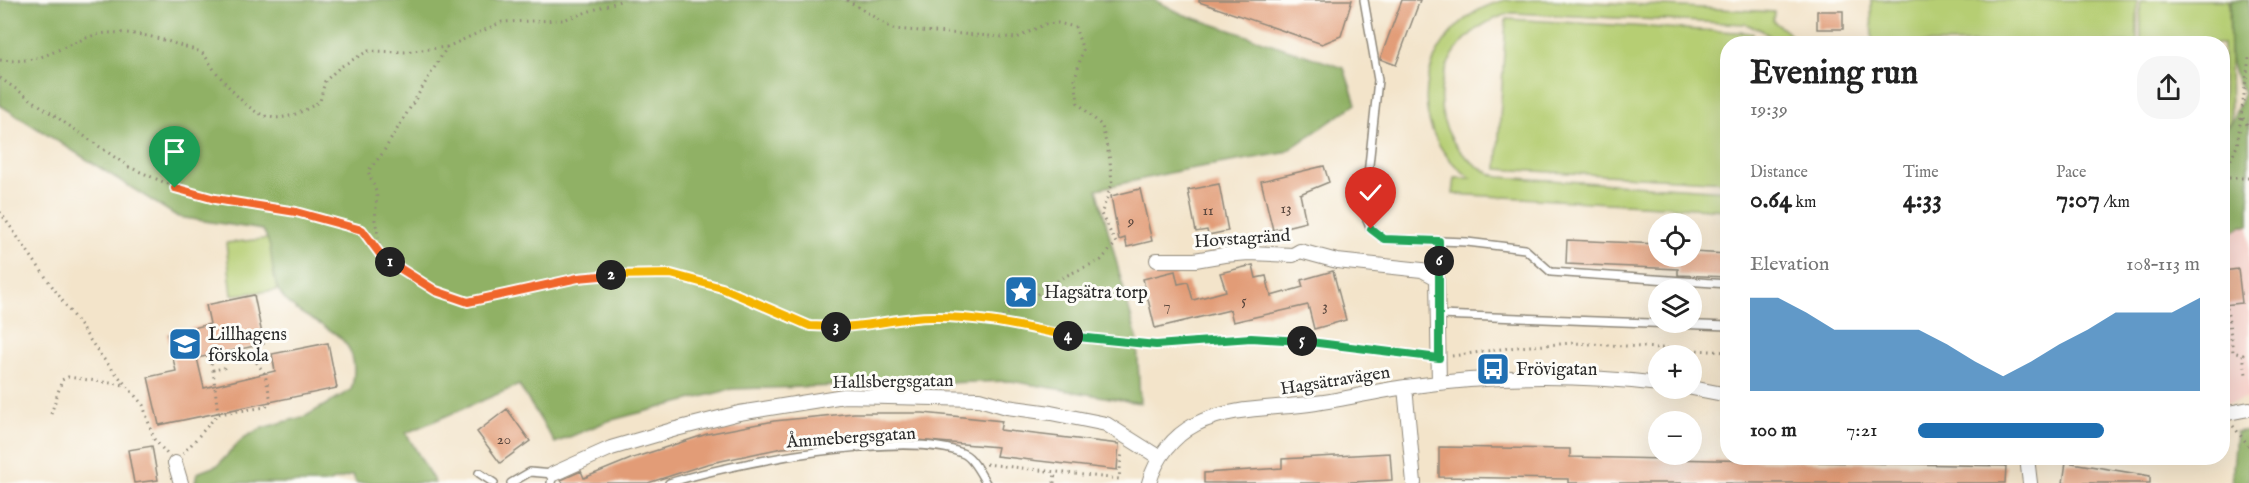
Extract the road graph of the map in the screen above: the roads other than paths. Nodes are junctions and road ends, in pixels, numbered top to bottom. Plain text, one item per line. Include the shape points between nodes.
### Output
1 (1364, 0) edge
2 (1439, 241) junction
3 (1157, 260) dead end
4 (1437, 278) junction
5 (1720, 283) edge
6 (1439, 315) junction
7 (1720, 326) edge
8 (1439, 383) junction
9 (1648, 383) edge
10 (1405, 387) junction
11 (1702, 390) edge
12 (1720, 393) edge
13 (2249, 409) edge
14 (2230, 417) edge
15 (1160, 458) junction
16 (175, 463) road end
17 (2028, 465) edge
18 (479, 472) dead end
19 (552, 479) edge
20 (181, 483) edge
21 (494, 483) edge
22 (511, 483) edge
23 (669, 483) edge
24 (986, 483) edge
25 (1149, 483) edge
26 (1414, 483) edge
27 (2030, 483) edge

1 - 2 lane via 1378,80 1366,217 1371,229 1384,239
2 - 4 lane
2 - 5 lane via 1525,249 1551,272
3 - 4 street, Hovstagränd via 1293,255 1300,251 1337,261 1422,270
4 - 6 street
6 - 7 lane
6 - 8 street
8 - 9 street, Hagsätravägen via 1579,377
8 - 10 street, Hagsätravägen
10 - 15 street, Hagsätravägen via 1211,418 1181,434
10 - 26 street
11 - 12 street
13 - 14 street
15 - 19 street, Hallsbergsgatan via 1106,424 979,399 844,396 739,413 676,429 611,448
15 - 25 street, Hagsätravägen
16 - 20 street
17 - 27 street
18 - 21 lane
19 - 22 lane via 530,472
23 - 24 lane, Åmmebergsgatan via 804,452 907,446 941,448 966,455

